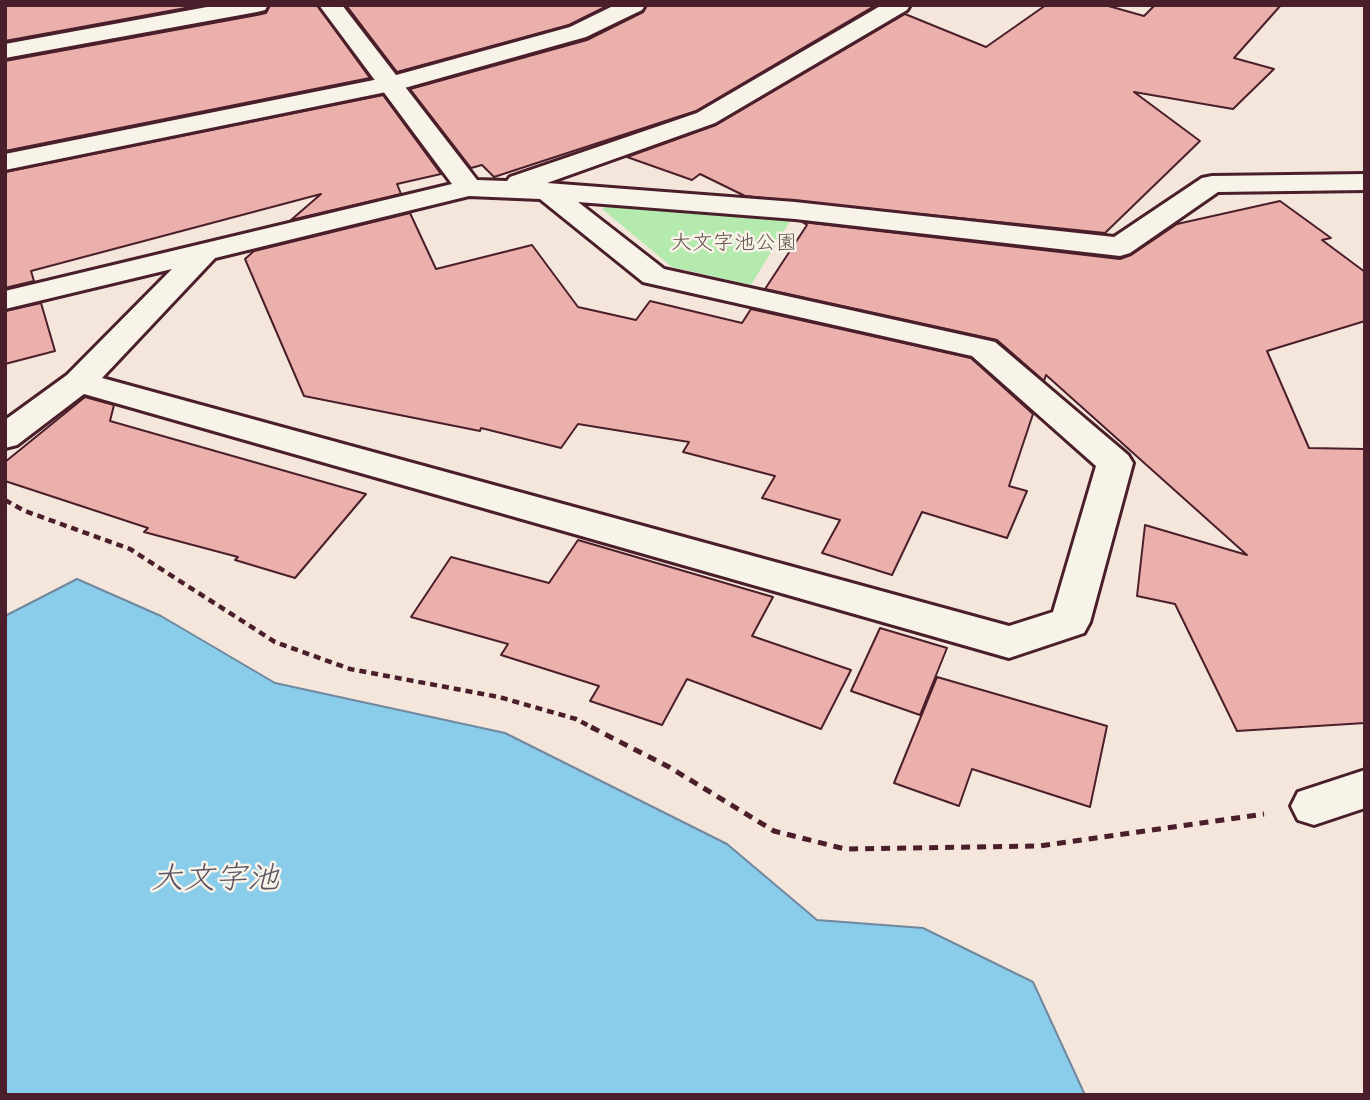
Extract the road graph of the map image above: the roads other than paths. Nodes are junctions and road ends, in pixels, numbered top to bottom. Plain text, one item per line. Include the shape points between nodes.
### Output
1 (257, 5) edge
2 (330, 5) edge
3 (634, 5) edge
4 (900, 5) edge
5 (5, 51) edge
6 (392, 83) junction
7 (5, 162) edge
8 (1365, 182) edge
9 (470, 188) junction
10 (501, 189) junction
11 (547, 191) junction
12 (204, 254) junction
13 (5, 300) edge
14 (79, 382) junction
15 (5, 437) edge
16 (1365, 789) edge
17 (1314, 806) road end

1 - 5 street
2 - 6 street
3 - 6 street via 578,32
4 - 10 street via 706,118
6 - 7 street
6 - 9 street
8 - 11 street via 1212,184 1120,247 844,215
9 - 10 street
9 - 12 street
10 - 11 street
11 - 14 street via 654,276 983,349 1115,463 1070,622 1009,642
12 - 13 street
12 - 14 street
14 - 15 street
16 - 17 street

